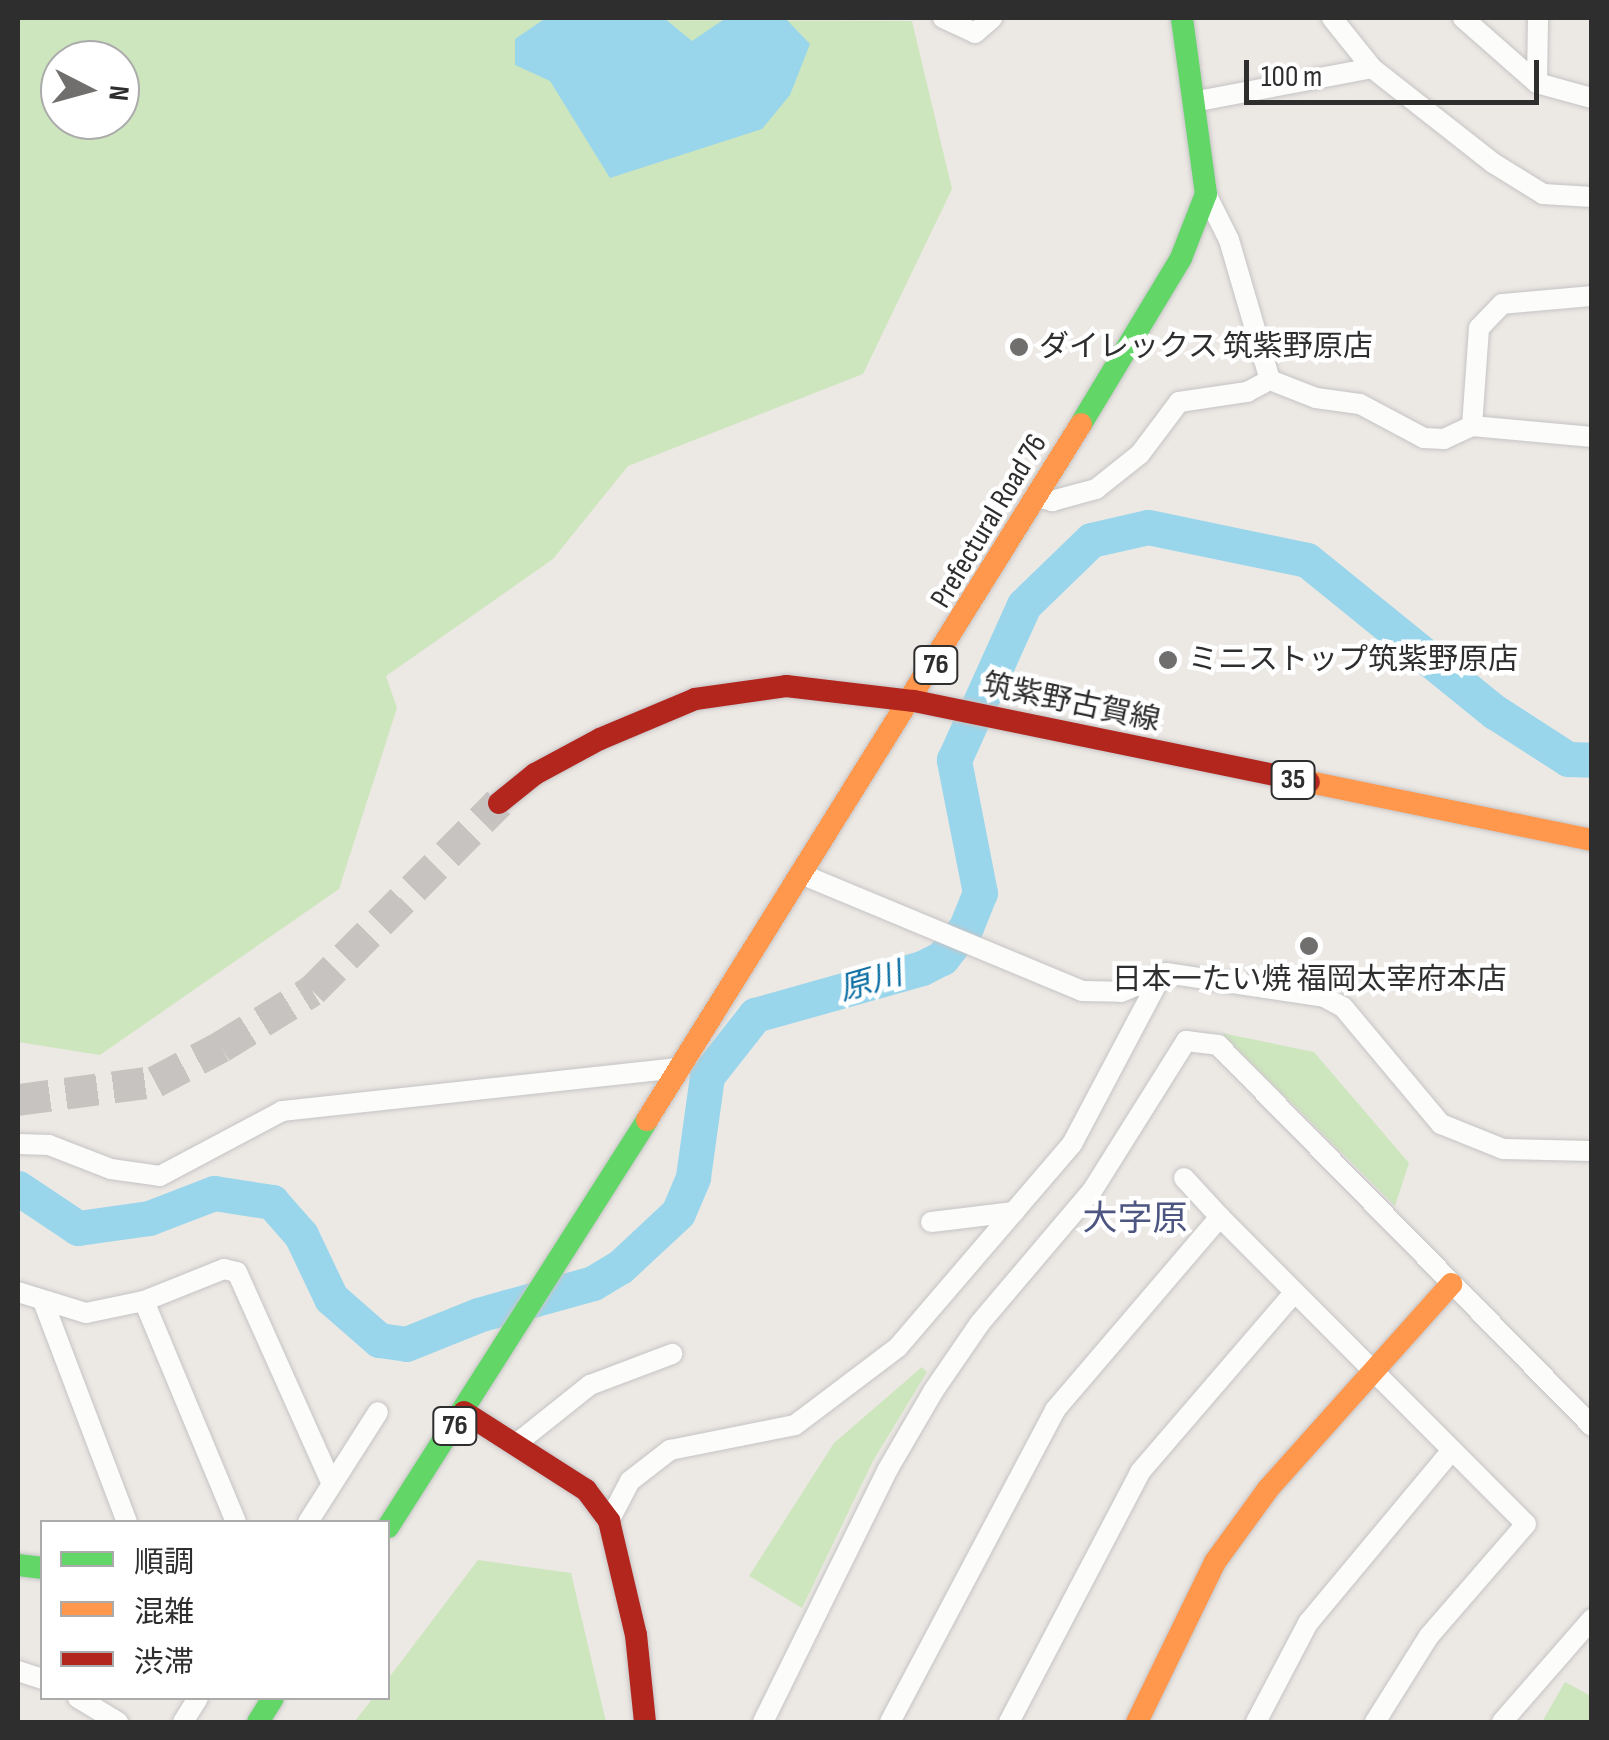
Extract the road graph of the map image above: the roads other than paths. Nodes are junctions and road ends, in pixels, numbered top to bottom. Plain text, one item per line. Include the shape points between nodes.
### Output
1 (943, 18) edge
2 (992, 18) edge
3 (1182, 18) edge
4 (1332, 18) edge
5 (1463, 18) edge
6 (1538, 18) edge
7 (1372, 68) junction
8 (1537, 83) junction
9 (1592, 98) edge
10 (1198, 101) junction
11 (1206, 194) junction
12 (1592, 196) edge
13 (1592, 296) edge
14 (1270, 380) junction
15 (1472, 426) junction
16 (1592, 437) edge
17 (1038, 497) junction
18 (914, 701) junction
19 (499, 803) tunnel mouth
20 (1592, 840) edge
21 (802, 874) junction
22 (1160, 976) junction
23 (680, 1068) junction
24 (18, 1144) edge
25 (1592, 1151) edge
26 (1184, 1178) dead end
27 (1014, 1212) junction
28 (1220, 1217) junction
29 (931, 1222) dead end
30 (1450, 1284) junction
31 (18, 1292) edge
32 (1293, 1294) junction
33 (43, 1300) junction
34 (144, 1300) junction
35 (672, 1354) dead end
36 (1374, 1370) junction
37 (378, 1412) dead end
38 (464, 1412) junction
39 (1592, 1426) edge
40 (516, 1444) junction
41 (1452, 1450) junction
42 (332, 1484) junction
43 (126, 1520) edge
44 (235, 1520) edge
45 (309, 1520) edge
46 (608, 1522) junction
47 (390, 1523) edge
48 (1592, 1619) edge
49 (81, 1700) edge
50 (197, 1700) edge
51 (118, 1722) edge
52 (182, 1722) edge
53 (645, 1722) edge
54 (764, 1722) edge
55 (890, 1722) edge
56 (1008, 1722) edge
57 (1137, 1722) edge
58 (1256, 1722) edge
59 (1374, 1722) edge
60 (1502, 1722) edge

1 - 2 street via 975,33
3 - 10 main road, Prefectural Road 76 / 76
4 - 7 street
5 - 8 street
6 - 8 street
7 - 10 street
7 - 12 street via 1542,194
8 - 9 street
10 - 11 main road, Prefectural Road 76 / 76
11 - 14 street via 1229,240
11 - 17 main road, Prefectural Road 76 / 76 via 1181,258
13 - 15 street via 1502,304 1479,328
14 - 15 street via 1316,398 1360,404 1424,438 1444,439
14 - 17 street via 1248,392 1179,402 1140,454 1107,482 1052,501
15 - 16 street
17 - 18 main road, Prefectural Road 76 / 76
18 - 19 main road, 筑紫野古賀線 / 35 via 786,686 695,699 600,739 535,774
18 - 20 main road, 筑紫野古賀線 / 35
18 - 21 main road, Prefectural Road 76 / 76
21 - 22 street via 1082,991 1120,992
21 - 23 main road, Prefectural Road 76 / 76
22 - 25 street via 1324,997 1343,1008 1441,1124 1503,1149
22 - 27 street via 1072,1144
23 - 24 street via 282,1110 160,1176 111,1168 49,1145
23 - 38 main road, Prefectural Road 76 / 76
26 - 28 street
27 - 29 street
27 - 46 street via 898,1347 794,1425 670,1450 650,1462
28 - 32 street
28 - 55 street via 1055,1410
30 - 36 main road
30 - 39 street
30 - 54 street via 1218,1046 1186,1041 1092,1191 980,1323 934,1390
31 - 33 street
32 - 36 street
32 - 56 street via 1140,1472
33 - 34 street via 86,1313
33 - 43 street
34 - 42 street via 224,1269 237,1272
34 - 44 street
35 - 40 street via 590,1386
36 - 41 street
36 - 57 main road via 1268,1488 1214,1562
37 - 42 street
38 - 40 main road
38 - 47 main road, 76
40 - 46 main road via 586,1490
41 - 58 street via 1318,1608
41 - 59 street via 1526,1524 1429,1636
42 - 45 street
46 - 53 main road via 636,1635
48 - 60 street
49 - 51 street
50 - 52 street

